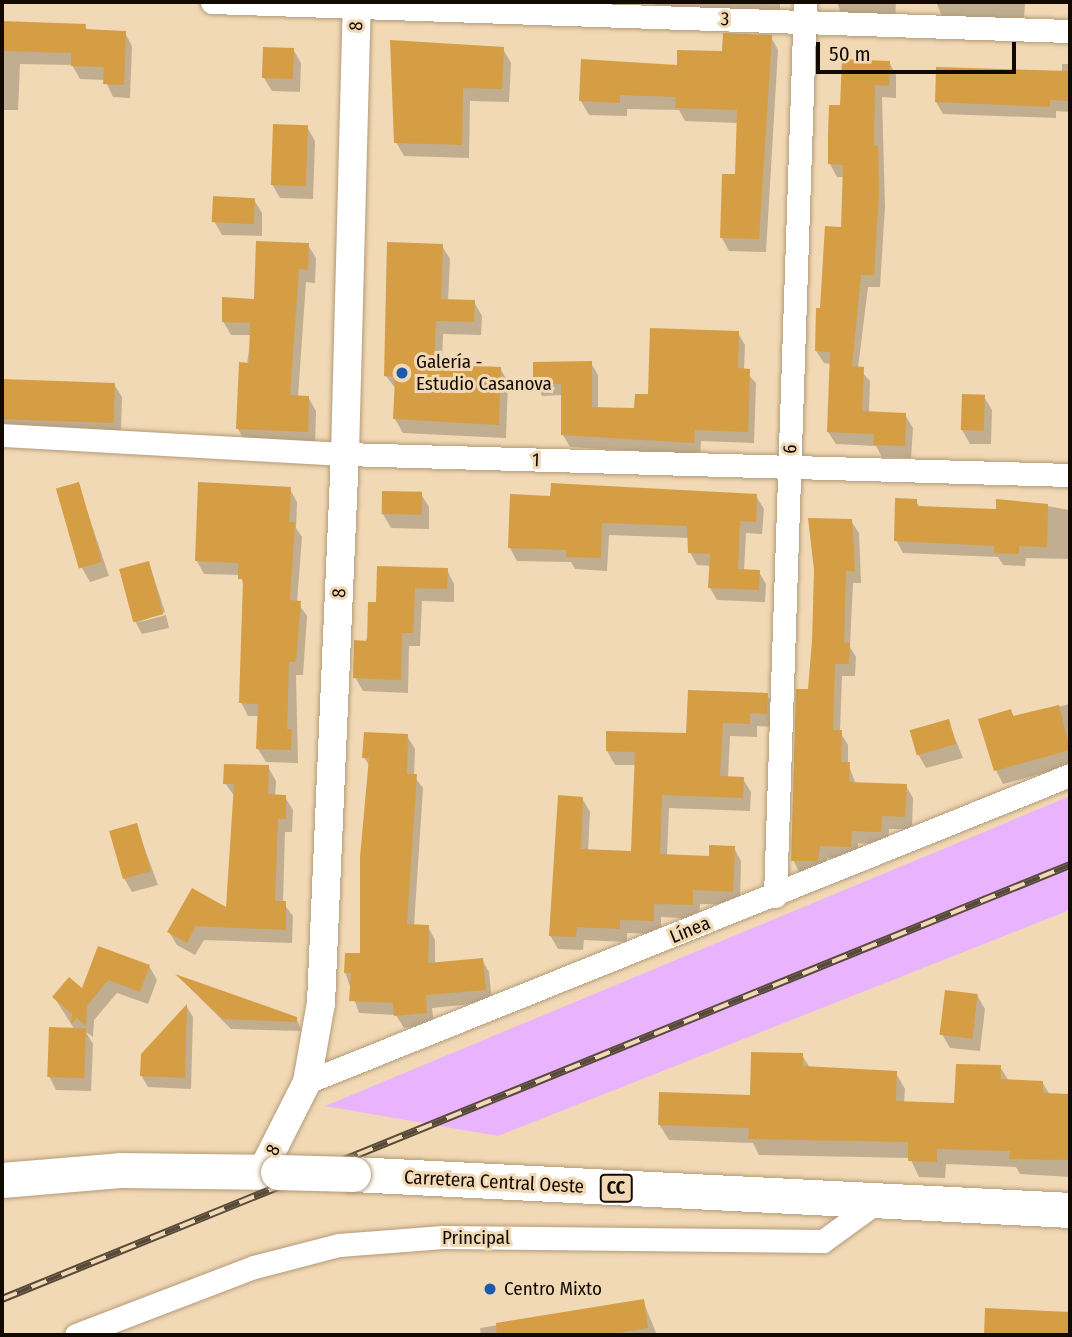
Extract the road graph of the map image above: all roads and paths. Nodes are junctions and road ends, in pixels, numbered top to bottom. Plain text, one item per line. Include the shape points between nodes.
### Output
1 (212, 2) edge
2 (357, 4) edge
3 (805, 12) edge
4 (1070, 32) edge
5 (2, 435) edge
6 (345, 454) junction
7 (789, 469) junction
8 (1070, 475) edge
9 (1070, 775) edge
10 (775, 896) junction
11 (307, 1082) junction
12 (270, 1172) junction
13 (2, 1180) edge
14 (878, 1201) junction
15 (1070, 1210) edge
16 (76, 1335) edge

1 - 2 street, 3
2 - 3 street, 3
2 - 6 street, 8
3 - 4 street, 3
3 - 7 street, 6
5 - 6 street, 1
6 - 7 street, 1
6 - 11 street, 8 via 321,1003
7 - 8 street, 1
7 - 10 street, 6
9 - 10 street, Línea
10 - 11 street, Línea
11 - 12 street, 8
12 - 13 main road, Carretera Central Oeste / CC via 120,1170
12 - 14 main road, Carretera Central Oeste / CC, bridge
14 - 15 main road, Carretera Central Oeste / CC
14 - 16 street, Principal via 823,1241 443,1237 339,1245 254,1267

